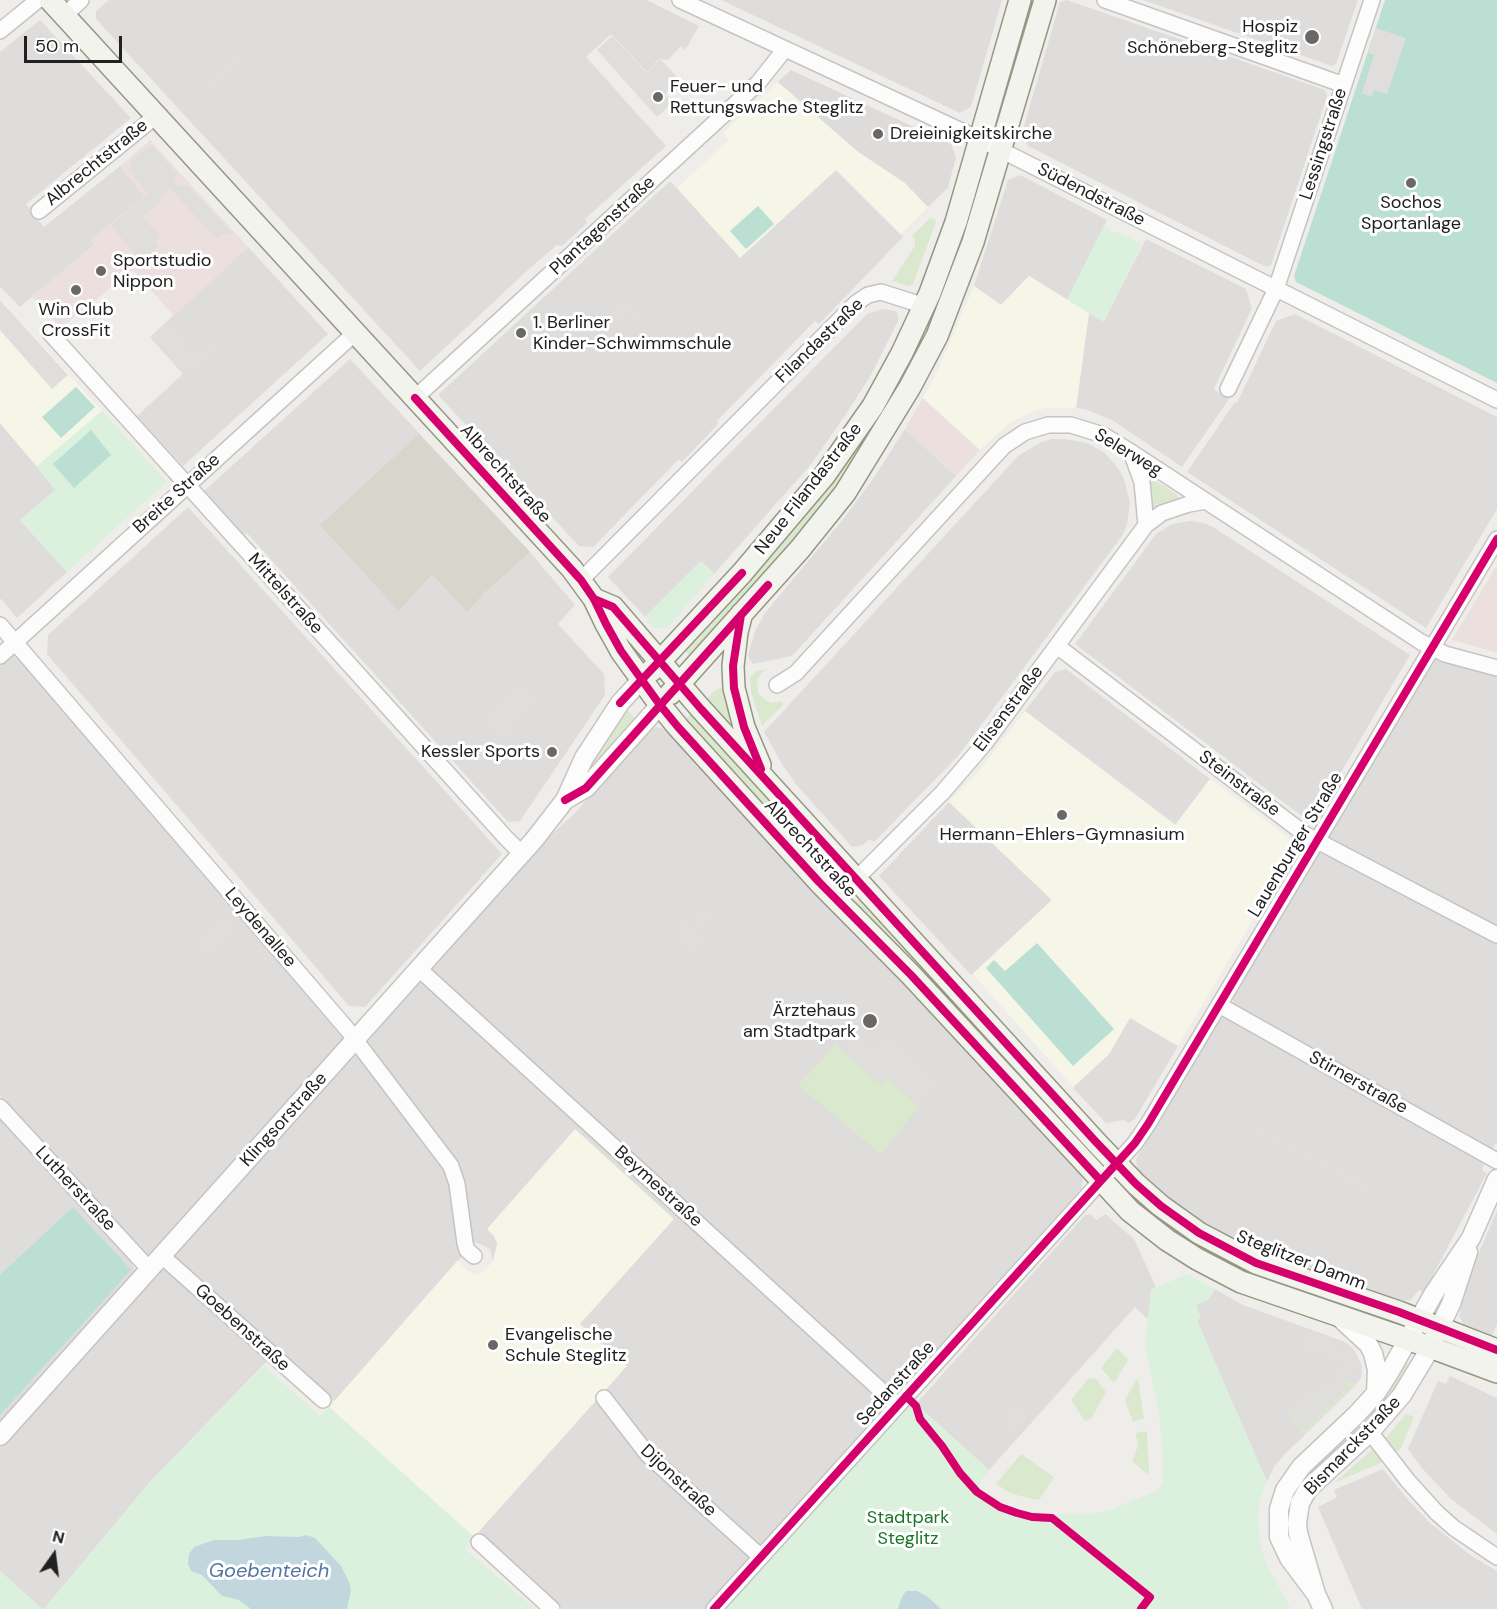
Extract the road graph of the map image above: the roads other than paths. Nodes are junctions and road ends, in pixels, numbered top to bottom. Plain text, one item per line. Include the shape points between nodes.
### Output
1 (38, 0) edge
2 (50, 0) edge
3 (81, 0) edge
4 (680, 0) edge
5 (1020, 0) edge
6 (1045, 0) edge
7 (1105, 0) edge
8 (1372, 0) edge
9 (64, 16) junction
10 (0, 31) edge
11 (785, 49) junction
12 (1344, 85) junction
13 (156, 116) junction
14 (981, 140) junction
15 (1001, 150) junction
16 (39, 211) dead end
17 (1276, 289) junction
18 (925, 306) junction
19 (50, 333) dead end
20 (355, 333) junction
21 (1228, 389) dead end
22 (415, 398) junction
23 (1497, 400) edge
24 (1131, 452) junction
25 (187, 485) junction
26 (1206, 501) junction
27 (1146, 525) junction
28 (1497, 539) edge
29 (581, 580) junction
30 (594, 599) junction
31 (742, 612) junction
32 (0, 625) edge
33 (15, 642) junction
34 (1057, 646) junction
35 (1431, 648) junction
36 (0, 656) edge
37 (660, 661) junction
38 (1497, 668) edge
39 (642, 680) junction
40 (679, 684) junction
41 (777, 685) dead end
42 (660, 705) junction
43 (766, 780) junction
44 (565, 800) junction
45 (1316, 841) junction
46 (522, 854) junction
47 (860, 883) junction
48 (843, 908) junction
49 (1497, 935) edge
50 (418, 969) junction
51 (1219, 1005) junction
52 (356, 1040) junction
53 (0, 1107) edge
54 (1497, 1161) edge
55 (1116, 1163) junction
56 (1497, 1179) edge
57 (1100, 1180) junction
58 (1471, 1238) junction
59 (162, 1256) junction
60 (474, 1256) dead end
61 (150, 1269) junction
62 (1333, 1313) junction
63 (1419, 1320) junction
64 (1440, 1328) junction
65 (1408, 1339) junction
66 (1430, 1347) junction
67 (1497, 1350) edge
68 (1497, 1372) edge
69 (1376, 1393) junction
70 (604, 1398) dead end
71 (322, 1400) dead end
72 (897, 1405) junction
73 (1370, 1432) junction
74 (0, 1436) edge
75 (479, 1542) dead end
76 (761, 1557) junction
77 (1497, 1557) edge
78 (1320, 1601) edge
79 (552, 1609) edge
80 (714, 1609) edge

1 - 10 street
2 - 9 main road, Albrechtstraße
3 - 9 street
4 - 11 street, Südendstraße
5 - 14 main road
6 - 15 main road
7 - 12 street
8 - 12 street, Lessingstraße
9 - 13 main road, Albrechtstraße
11 - 14 street, Südendstraße
11 - 22 street, Plantagenstraße via 758,83
12 - 17 street, Lessingstraße
13 - 16 street, Albrechtstraße
13 - 20 main road, Albrechtstraße
14 - 15 street, Südendstraße
14 - 18 main road
15 - 17 street, Südendstraße
15 - 31 main road, Neue Filandastraße via 973,242 937,336 906,395 845,493
17 - 21 street
17 - 23 street, Südendstraße
18 - 29 street, Filandastraße via 881,292 856,303
18 - 37 main road, Neue Filandastraße via 873,406 824,476
19 - 25 street, Mittelstraße
20 - 22 main road, Albrechtstraße
20 - 25 street, Breite Straße
22 - 29 main road, Albrechtstraße
24 - 26 street, Selerweg
24 - 27 street via 1142,482
24 - 41 street, Selerweg via 1103,435 1071,425 1048,425 1025,432 1004,446 796,673
25 - 33 street, Breite Straße
25 - 46 street, Mittelstraße
26 - 27 street, Elisenstraße via 1162,513
26 - 35 street, Selerweg
27 - 34 street, Elisenstraße
28 - 35 street, Lauenburger Straße
29 - 30 main road, Albrechtstraße
30 - 37 main road, Albrechtstraße via 613,607
30 - 39 main road, Albrechtstraße
31 - 40 main road, Neue Filandastraße
31 - 43 main road via 733,666 734,688 744,727
32 - 33 street, Leydenallee
33 - 36 street, Breite Straße
33 - 52 street, Leydenallee
34 - 45 street, Steinstraße
34 - 47 street, Elisenstraße via 970,760
35 - 38 street, Selerweg
35 - 45 street, Lauenburger Straße
37 - 39 main road, Neue Filandastraße
37 - 40 main road, Albrechtstraße
39 - 42 main road, Albrechtstraße
39 - 44 street, Klingsorstraße via 620,703 584,758
40 - 42 main road, Neue Filandastraße
40 - 43 main road, Albrechtstraße
42 - 44 street, Klingsorstraße via 586,788
42 - 48 main road, Albrechtstraße
43 - 47 main road, Albrechtstraße
44 - 46 street, Klingsorstraße
45 - 49 street, Steinstraße
45 - 51 street, Lauenburger Straße
46 - 50 street, Klingsorstraße
47 - 48 main road
47 - 55 main road, Albrechtstraße
48 - 57 main road, Albrechtstraße via 911,975
50 - 52 street, Klingsorstraße
50 - 72 street, Beymestraße
51 - 54 street, Stirnerstraße
51 - 55 street, Lauenburger Straße via 1148,1124
52 - 59 street, Klingsorstraße
52 - 60 street, Leydenallee via 451,1166 465,1243
53 - 61 street, Lutherstraße
55 - 57 street, Sedanstraße
55 - 63 main road, Steglitzer Damm via 1161,1206 1236,1254
56 - 58 street, Bismarckstraße
57 - 62 main road, Steglitzer Damm via 1154,1231 1197,1258 1241,1282
57 - 72 street, Sedanstraße
58 - 63 street, Bismarckstraße
58 - 64 street, Bismarckstraße via 1452,1304
59 - 61 street, Klingsorstraße
59 - 71 street, Goebenstraße
61 - 74 street, Klingsorstraße
62 - 65 main road, Steglitzer Damm
62 - 69 street via 1368,1344 1376,1364
63 - 64 main road, Steglitzer Damm
63 - 65 street, Bismarckstraße
64 - 66 street, Bismarckstraße
64 - 67 main road, Steglitzer Damm
65 - 66 main road, Steglitzer Damm
65 - 69 street, Bismarckstraße
66 - 68 main road, Steglitzer Damm
66 - 73 street, Bismarckstraße via 1402,1395
69 - 78 street, Bismarckstraße via 1301,1467 1284,1490 1279,1537
70 - 76 street, Dijonstraße via 648,1455
72 - 76 street, Sedanstraße
73 - 77 street via 1437,1513
73 - 78 street, Bismarckstraße via 1308,1489 1300,1503 1298,1533
75 - 79 street
76 - 80 street, Sedanstraße

